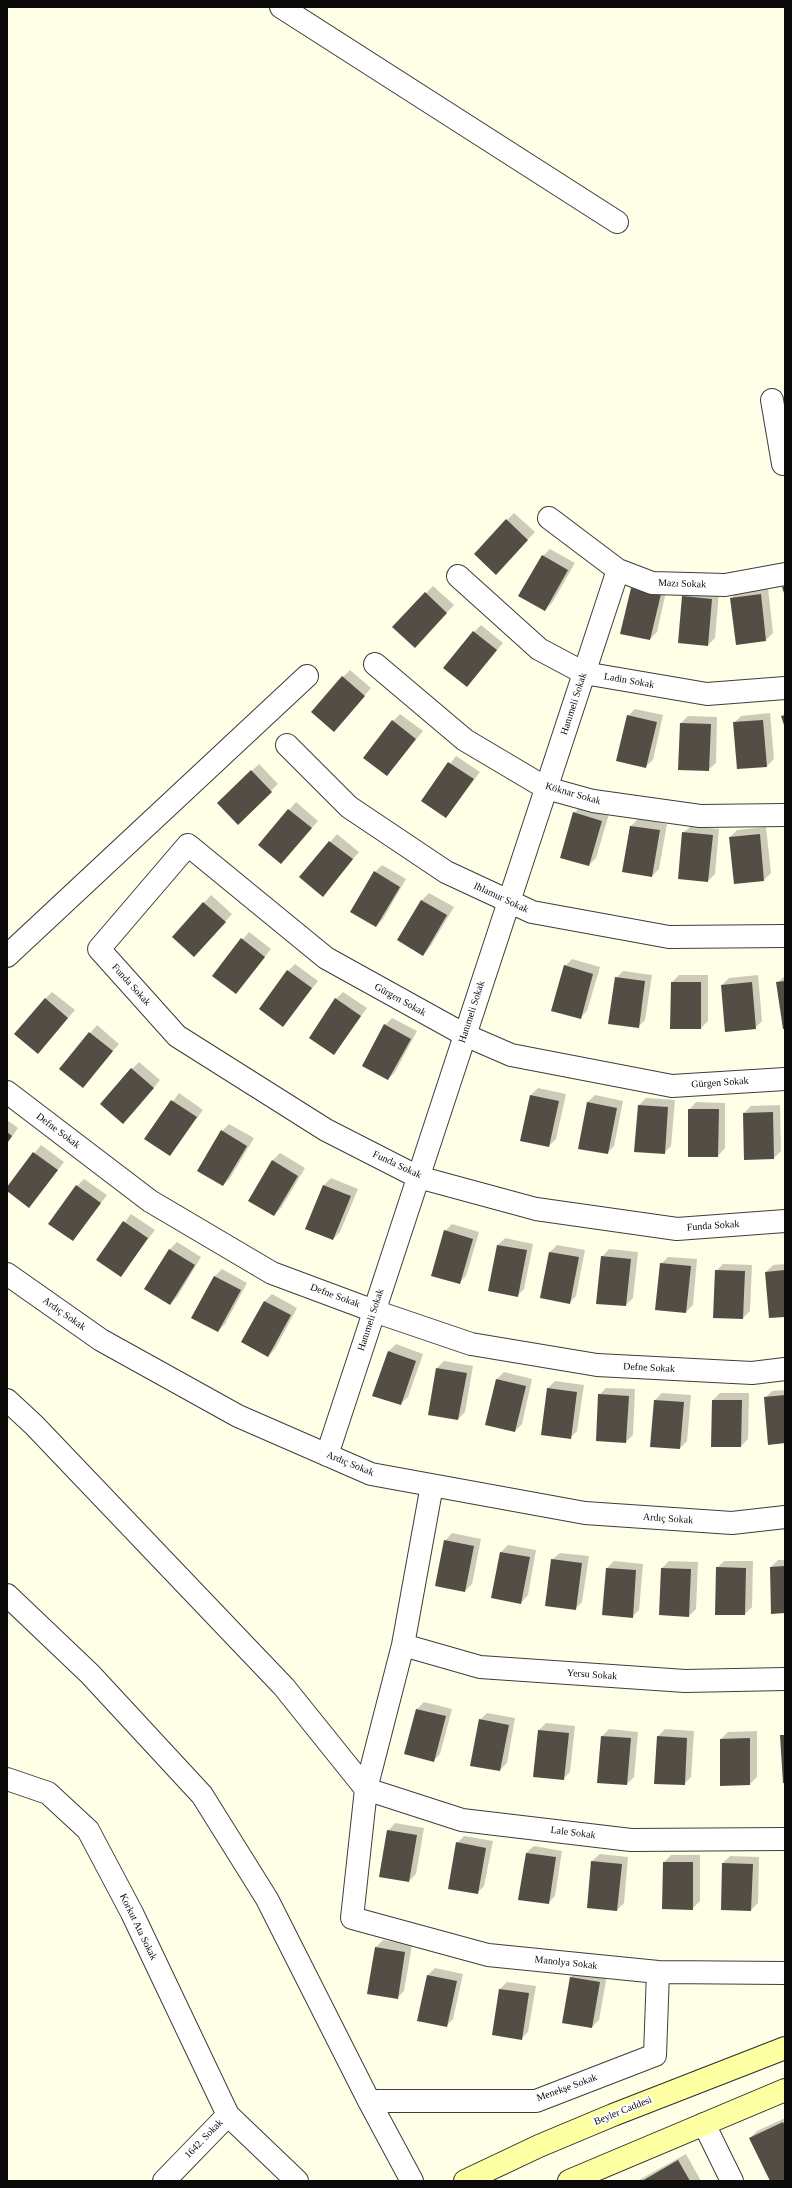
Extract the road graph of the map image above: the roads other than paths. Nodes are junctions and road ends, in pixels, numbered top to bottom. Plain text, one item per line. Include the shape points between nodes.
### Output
1 (281, 7) edge
2 (617, 222) dead end
3 (772, 400) dead end
4 (785, 463) edge
5 (549, 518) dead end
6 (618, 570) junction
7 (785, 574) edge
8 (458, 576) dead end
9 (375, 664) dead end
10 (584, 673) junction
11 (307, 676) dead end
12 (785, 688) edge
13 (287, 745) dead end
14 (546, 788) junction
15 (785, 815) edge
16 (509, 900) junction
17 (785, 936) edge
18 (99, 949) joint
19 (7, 956) edge
20 (465, 1035) junction
21 (785, 1079) edge
22 (7, 1092) edge
23 (418, 1176) junction
24 (785, 1221) edge
25 (7, 1274) edge
26 (374, 1311) junction
27 (785, 1369) edge
28 (7, 1400) edge
29 (327, 1455) junction
30 (432, 1485) junction
31 (785, 1517) edge
32 (7, 1595) edge
33 (403, 1646) junction
34 (785, 1678) edge
35 (7, 1779) edge
36 (366, 1789) junction
37 (785, 1838) edge
38 (658, 1972) junction
39 (785, 1973) edge
40 (785, 2048) edge
41 (785, 2090) edge
42 (368, 2101) junction
43 (228, 2114) junction
44 (704, 2124) junction
45 (164, 2181) edge
46 (296, 2181) edge
47 (412, 2181) edge
48 (464, 2181) edge
49 (569, 2181) edge
50 (732, 2181) edge

1 - 2 street
3 - 4 street via 783,464
5 - 6 street, Mazı Sokak
6 - 7 street, Mazı Sokak via 652,583 725,585
6 - 10 street, Hanımeli Sokak
8 - 10 street, Ladin Sokak via 539,649
9 - 14 street, Köknar Sokak via 466,740
10 - 12 street, Ladin Sokak via 707,694
10 - 14 street, Hanımeli Sokak
11 - 19 street
13 - 16 street, Ihlamur Sokak via 349,807 446,872
14 - 15 street, Köknar Sokak via 593,801 700,816
14 - 16 street, Hanımeli Sokak
16 - 17 street, Ihlamur Sokak via 532,912 669,937
16 - 20 street, Hanımeli Sokak
18 - 20 street, Gürgen Sokak via 188,845 326,958
18 - 23 street, Funda Sokak via 178,1036 326,1130
20 - 21 street, Gürgen Sokak via 511,1055 672,1086
20 - 23 street, Hanımeli Sokak
22 - 26 street, Defne Sokak via 157,1205 272,1273
23 - 24 street, Funda Sokak via 536,1208 677,1228
23 - 26 street, Hanımeli Sokak
25 - 29 street, Ardıç Sokak via 102,1340 238,1416
26 - 27 street, Defne Sokak via 471,1344 597,1365 752,1373
26 - 29 street, Hanımeli Sokak
28 - 36 street via 34,1425 284,1687
29 - 30 street, Ardıç Sokak via 372,1474
30 - 31 street, Ardıç Sokak via 585,1513 732,1523
30 - 33 street
32 - 42 street via 90,1674 202,1795 267,1899
33 - 34 street, Yersu Sokak via 480,1667 685,1681
33 - 36 street
35 - 43 street, Korkut Ata Sokak via 48,1792 88,1830 132,1913
36 - 37 street, Lale Sokak via 462,1820 623,1839
36 - 38 street, Manolya Sokak via 352,1918 488,1955
38 - 39 street, Manolya Sokak
38 - 42 street, Menekşe Sokak via 655,2054 536,2101
40 - 48 main road, Beyler Caddesi via 607,2118
41 - 44 main road
42 - 47 street
43 - 45 street, 1642. Sokak
43 - 46 street, 1642. Sokak
44 - 49 main road
44 - 50 street

